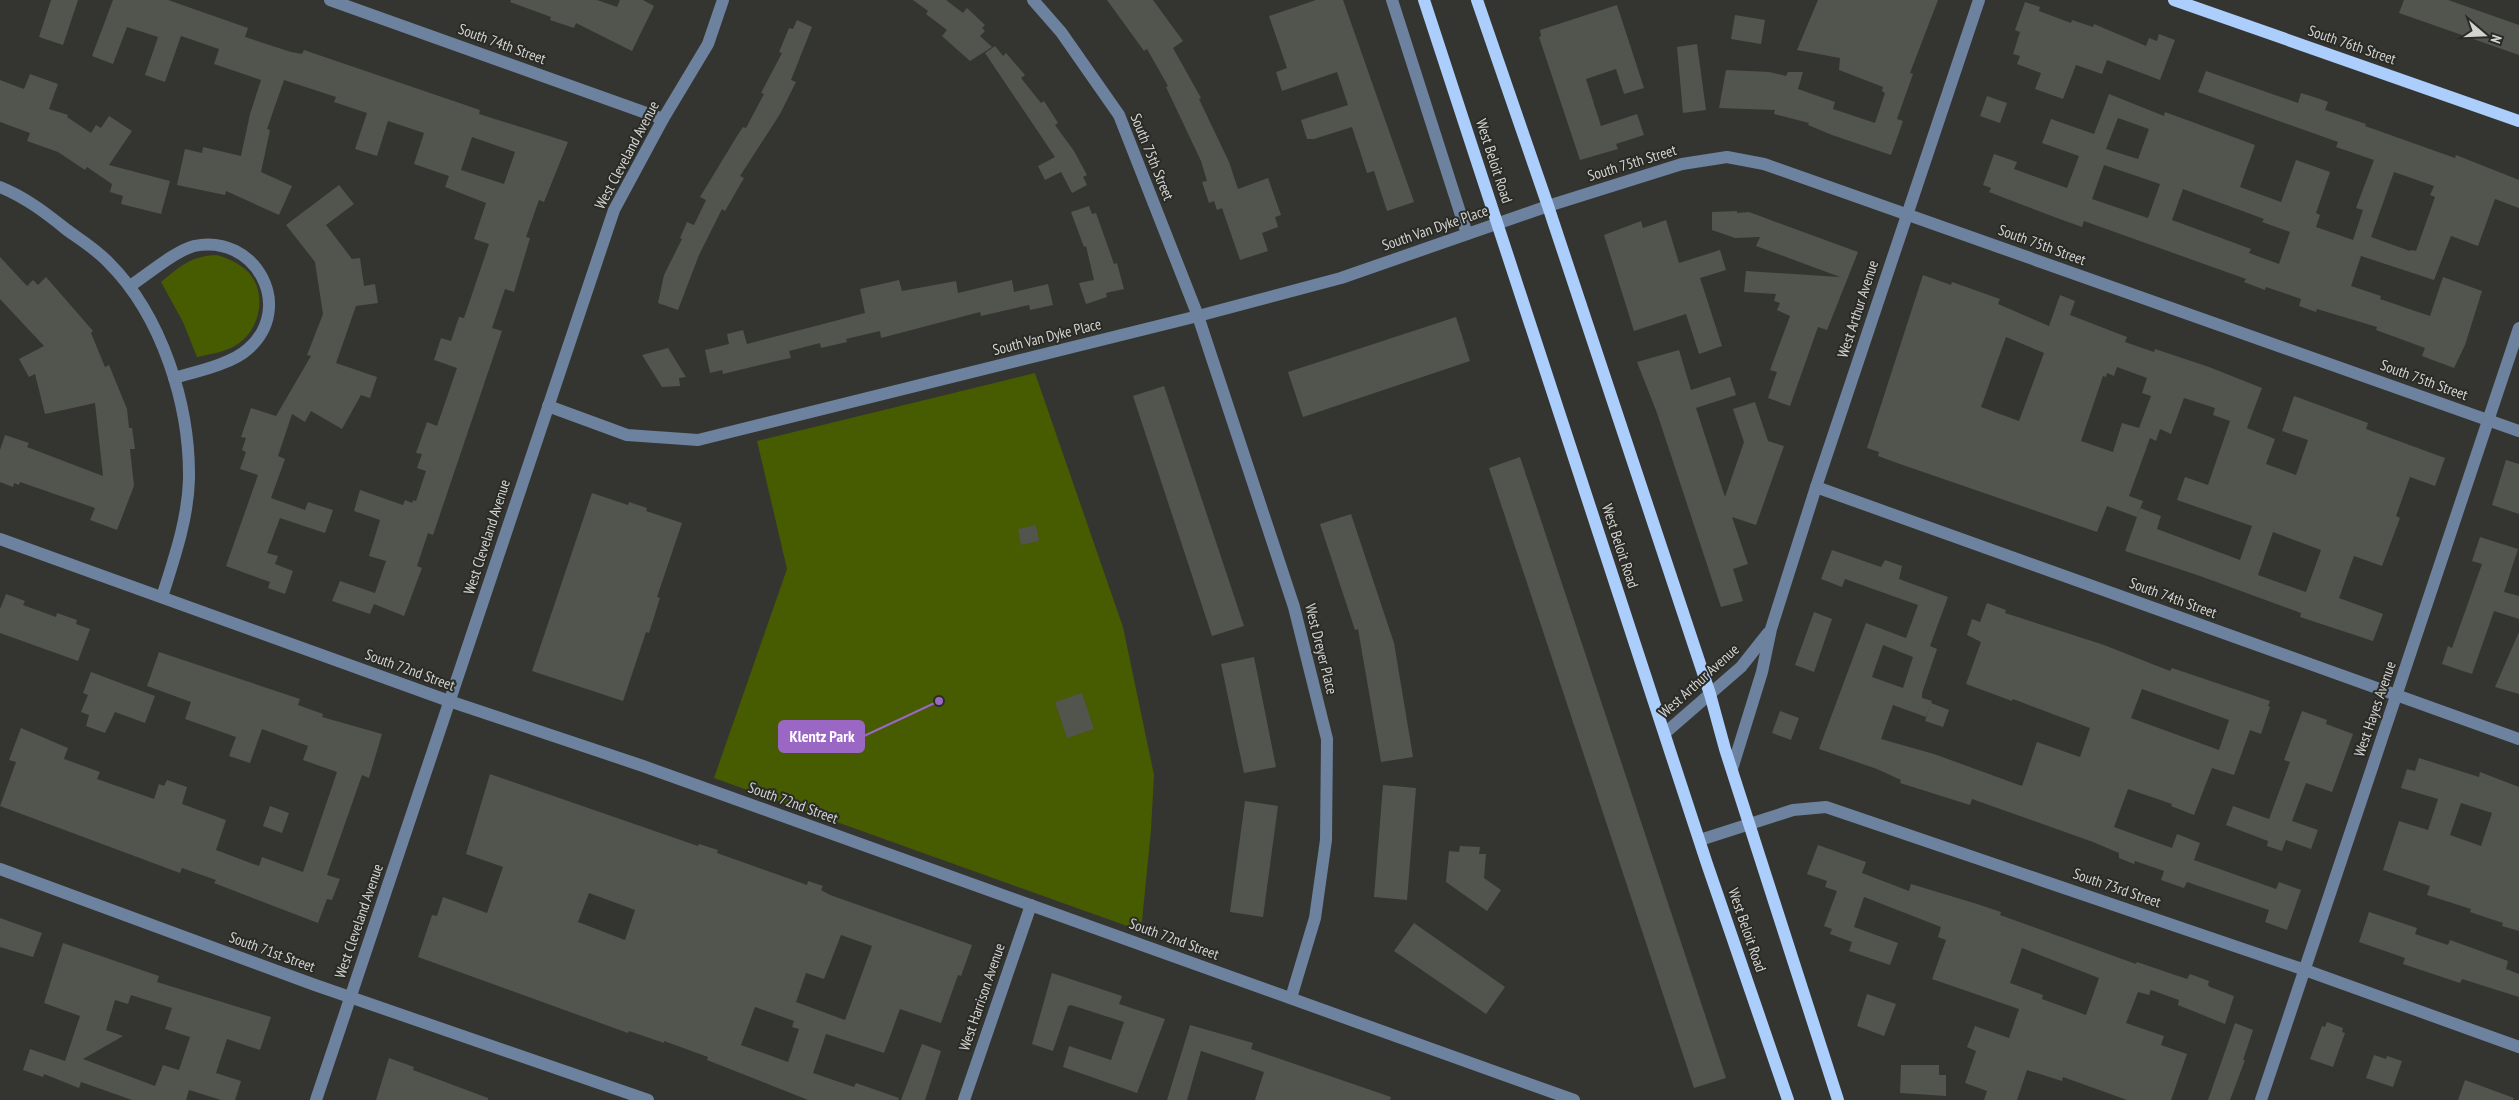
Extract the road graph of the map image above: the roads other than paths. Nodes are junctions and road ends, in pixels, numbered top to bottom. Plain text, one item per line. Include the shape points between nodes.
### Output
1 (330, 0) edge
2 (723, 0) edge
3 (1034, 0) edge
4 (1392, 0) edge
5 (1424, 0) edge
6 (1477, 0) edge
7 (1979, 0) edge
8 (2174, 0) edge
9 (663, 119) junction
10 (2519, 120) edge
11 (0, 187) edge
12 (1548, 206) junction
13 (1907, 213) junction
14 (1498, 224) junction
15 (1467, 234) junction
16 (130, 286) junction
17 (1198, 316) junction
18 (2519, 328) edge
19 (174, 378) junction
20 (548, 406) junction
21 (2489, 421) junction
22 (2519, 432) edge
23 (1816, 487) junction
24 (0, 540) edge
25 (162, 597) junction
26 (1772, 629) junction
27 (1710, 694) junction
28 (2396, 696) junction
29 (449, 701) junction
30 (1665, 733) junction
31 (2519, 739) edge
32 (1732, 769) junction
33 (1749, 823) junction
34 (1700, 840) junction
35 (0, 870) edge
36 (1031, 905) junction
37 (2305, 970) junction
38 (350, 998) junction
39 (1291, 998) junction
40 (2519, 1047) edge
41 (316, 1100) edge
42 (648, 1100) edge
43 (964, 1100) edge
44 (1574, 1100) edge
45 (1788, 1100) edge
46 (1838, 1100) edge
47 (2261, 1100) edge

1 - 9 street, South 74th Street
2 - 9 street, West Cleveland Avenue via 708,44
3 - 17 street, South 75th Street via 1061,32 1119,115
4 - 15 street
5 - 14 main road, West Beloit Road
6 - 12 main road
7 - 13 street, West Arthur Avenue
8 - 10 main road, South 76th Street
9 - 20 street, West Cleveland Avenue via 614,210
11 - 16 street via 39,208 108,262
12 - 13 street, South 75th Street via 1682,164 1727,157 1764,164
12 - 14 street, South Van Dyke Place
12 - 27 main road
13 - 21 street, South 75th Street
13 - 23 street, West Arthur Avenue
14 - 15 street, South Van Dyke Place
14 - 30 main road, West Beloit Road
15 - 17 street, South Van Dyke Place via 1341,278
16 - 19 street via 160,340
16 - 19 street via 174,256 207,244 237,252 263,275 270,298 268,319 259,338 248,350 230,360
17 - 20 street, South Van Dyke Place via 698,440 627,435
17 - 39 street, West Dreyer Place via 1294,607 1327,739 1326,840 1315,918
18 - 21 street, West Hayes Avenue
19 - 25 street via 188,443 189,481 181,534
20 - 29 street, West Cleveland Avenue
21 - 22 street, South 75th Street
21 - 28 street, West Hayes Avenue
23 - 26 street, West Arthur Avenue
23 - 28 street, South 74th Street
24 - 25 street, South 72nd Street
25 - 29 street, South 72nd Street
26 - 27 street, West Arthur Avenue via 1741,667
26 - 32 street, West Arthur Avenue
27 - 30 street, West Arthur Avenue
27 - 32 main road
28 - 31 street, South 74th Street
28 - 37 street, West Hayes Avenue
29 - 36 street, South 72nd Street via 642,766
29 - 38 street, West Cleveland Avenue
30 - 34 main road, West Beloit Road
32 - 33 main road
33 - 34 street, South 73rd Street
33 - 37 street, South 73rd Street via 1793,810 1826,807
33 - 46 main road
34 - 45 main road, West Beloit Road
35 - 38 street, South 71st Street
36 - 39 street, South 72nd Street
36 - 43 street, West Harrison Avenue
37 - 40 street, South 73rd Street
37 - 47 street, West Hayes Avenue
38 - 41 street, West Cleveland Avenue
38 - 42 street, South 71st Street
39 - 44 street, South 72nd Street

